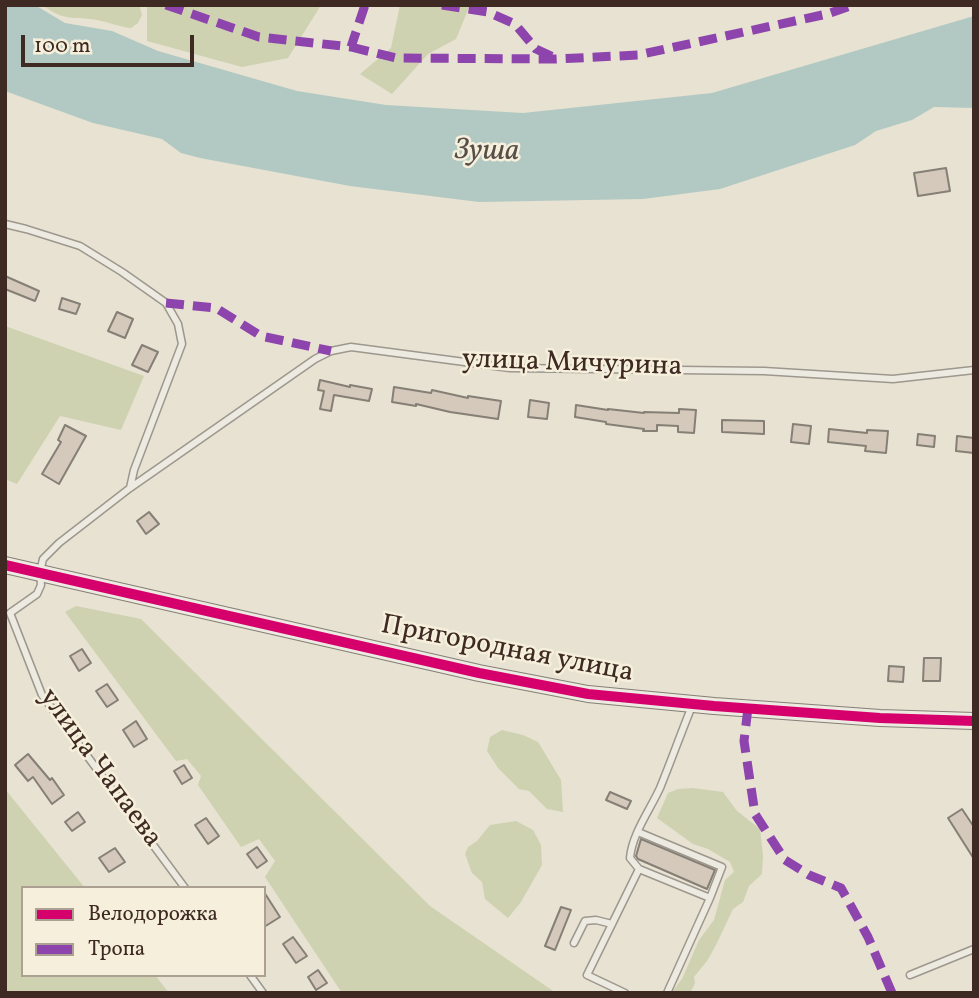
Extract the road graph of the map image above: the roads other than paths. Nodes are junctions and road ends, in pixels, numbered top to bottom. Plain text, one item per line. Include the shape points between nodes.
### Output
1 (5, 224) edge
2 (974, 370) edge
3 (130, 488) junction
4 (5, 565) edge
5 (40, 572) junction
6 (8, 615) edge
7 (692, 704) junction
8 (974, 721) edge
9 (638, 832) junction
10 (639, 869) junction
11 (184, 886) edge
12 (710, 898) junction
13 (612, 924) junction
14 (574, 943) dead end
15 (974, 949) edge
16 (910, 975) dead end
17 (251, 977) edge
18 (263, 993) edge
19 (625, 993) edge
20 (667, 993) edge

1 - 3 lane via 80,246 166,303 178,324 182,344
2 - 3 lane, улица Мичурина via 893,379 764,371 510,368 351,347 315,359
3 - 5 lane, улица Мичурина via 59,542 43,559
4 - 5 street
5 - 6 lane, улица Чапаева via 37,594
5 - 7 street, Пригородная улица via 479,674 588,694
6 - 11 lane, улица Чапаева via 42,695
7 - 8 street, Пригородная улица
7 - 9 lane
9 - 10 lane via 630,858
9 - 12 lane via 722,867
10 - 12 lane
10 - 13 lane
12 - 20 lane
13 - 14 lane via 585,921
13 - 19 lane via 587,975
15 - 16 lane
17 - 18 lane

